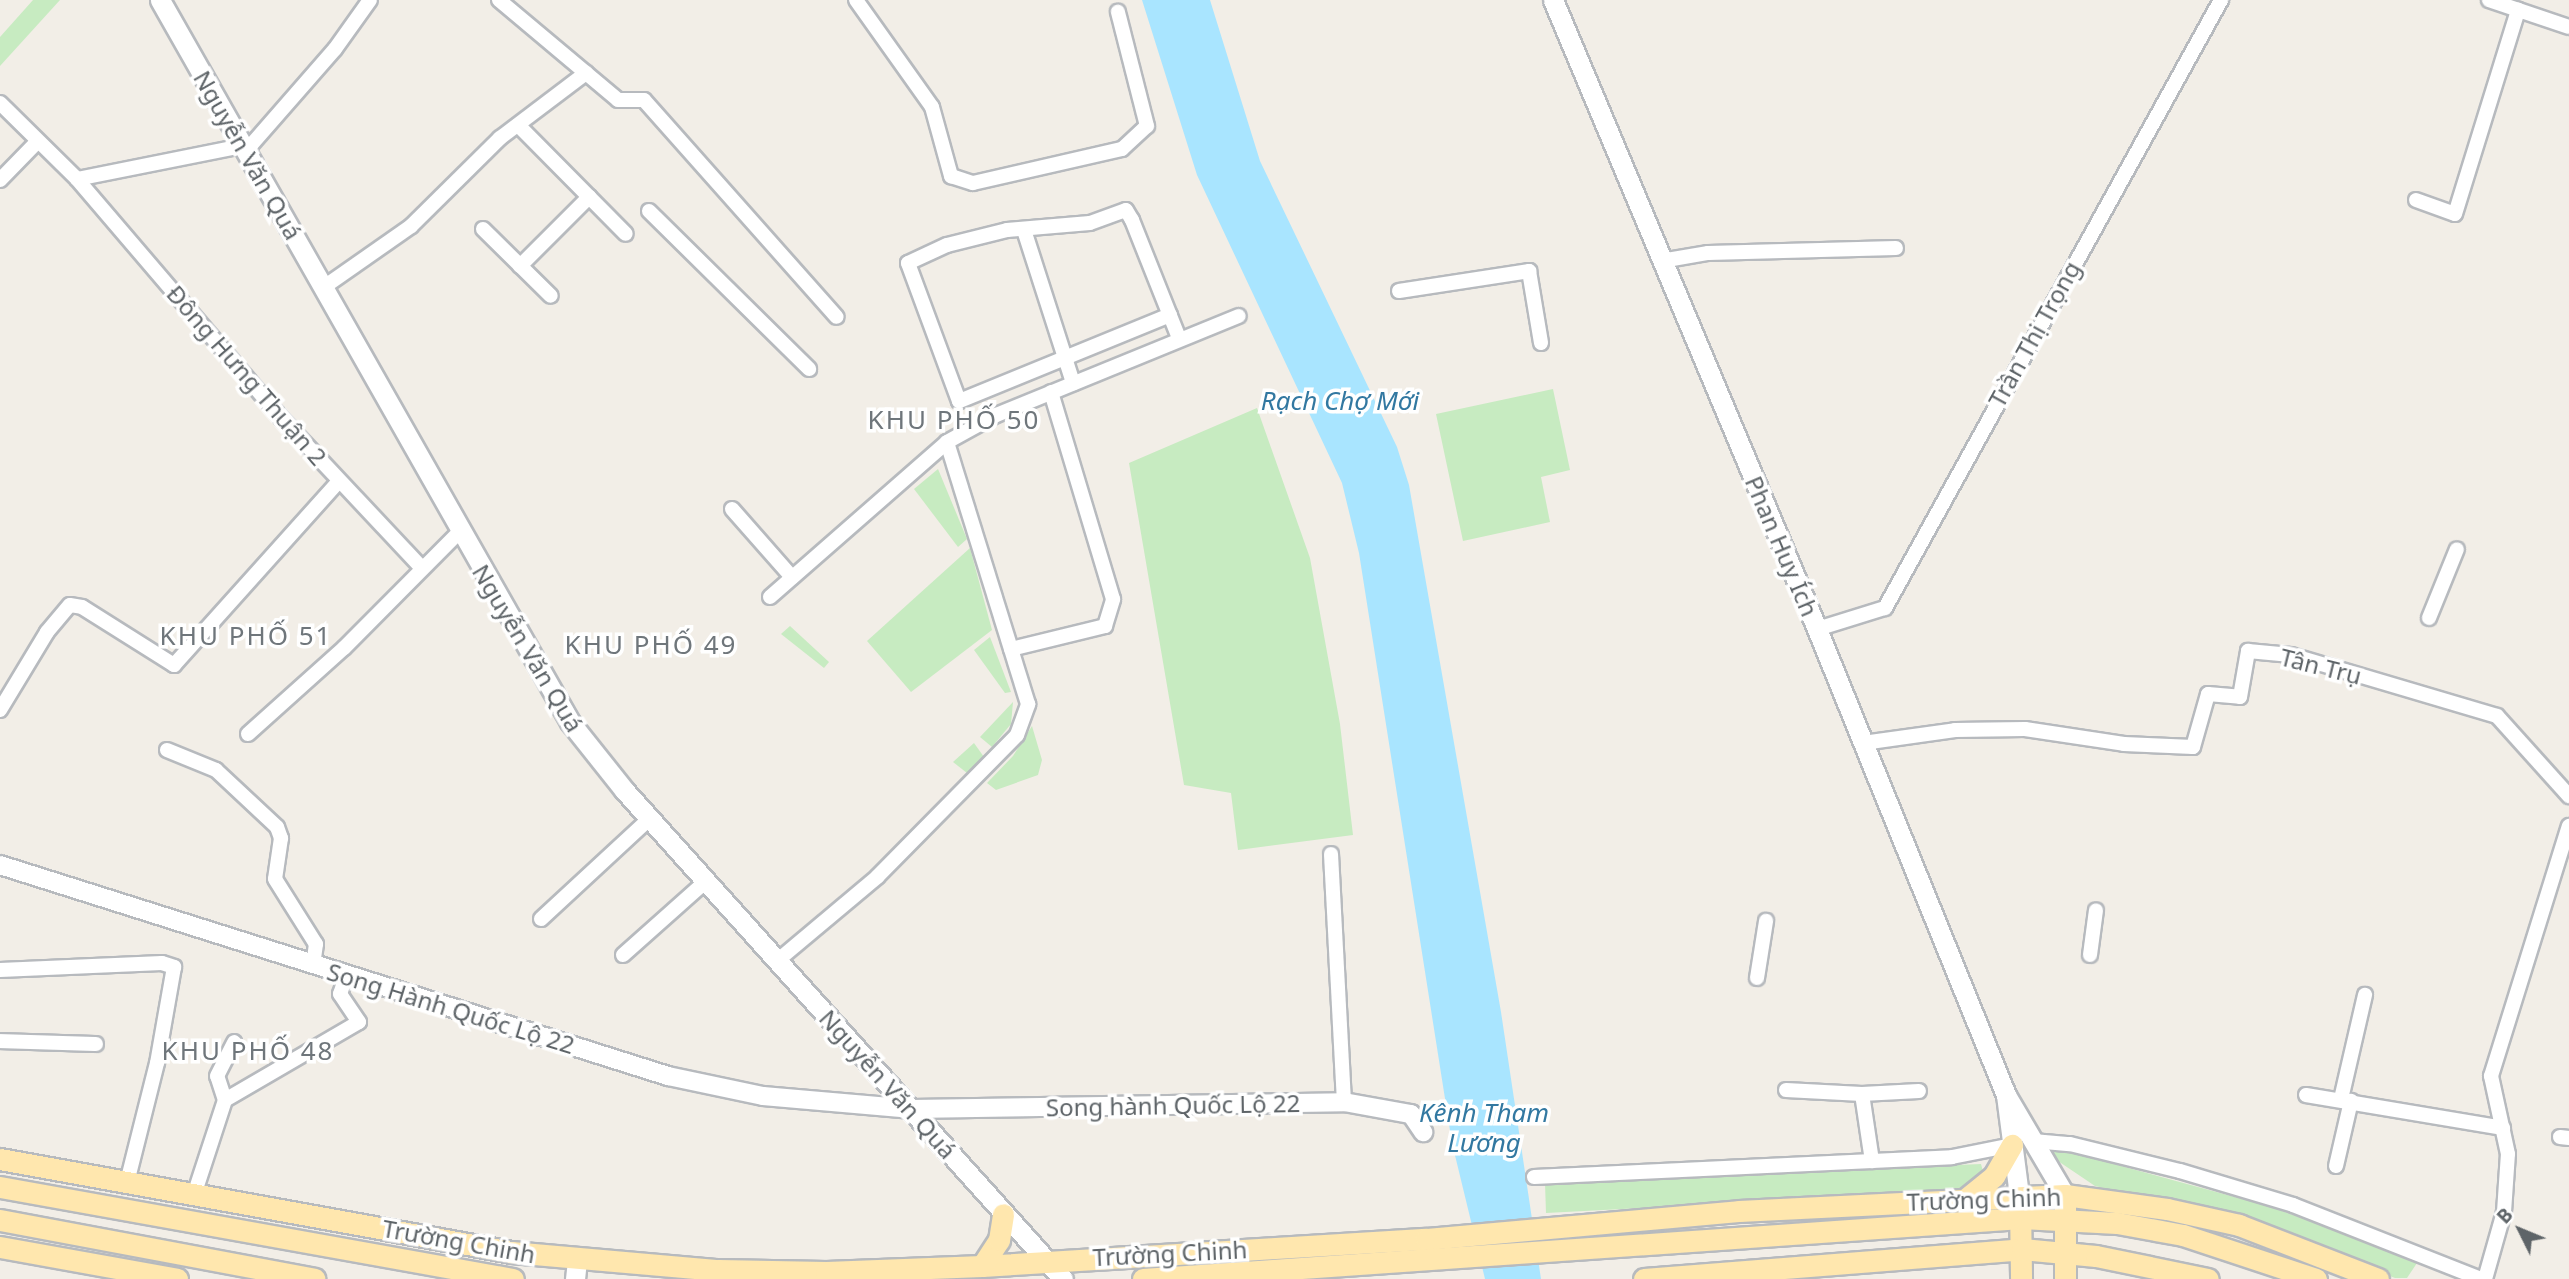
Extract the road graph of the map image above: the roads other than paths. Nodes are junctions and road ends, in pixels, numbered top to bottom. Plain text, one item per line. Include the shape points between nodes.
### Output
1 (160, 0) edge
2 (370, 0) edge
3 (499, 0) edge
4 (856, 0) edge
5 (1553, 0) edge
6 (2221, 0) edge
7 (2489, 0) edge
8 (2518, 10) junction
9 (1118, 12) dead end
10 (2569, 27) edge
11 (586, 74) junction
12 (0, 103) edge
13 (517, 125) junction
14 (37, 142) junction
15 (241, 145) junction
16 (77, 179) junction
17 (0, 180) edge
18 (589, 197) junction
19 (2416, 200) dead end
20 (649, 211) dead end
21 (483, 229) dead end
22 (1024, 230) junction
23 (626, 234) dead end
24 (1896, 248) dead end
25 (1661, 261) junction
26 (520, 266) junction
27 (324, 287) junction
28 (1399, 291) dead end
29 (551, 296) dead end
30 (1170, 315) junction
31 (1239, 316) dead end
32 (836, 317) dead end
33 (1179, 338) junction
34 (1541, 343) dead end
35 (1064, 359) junction
36 (809, 369) dead end
37 (1073, 383) junction
38 (1051, 392) junction
39 (947, 442) junction
40 (339, 481) junction
41 (732, 509) dead end
42 (459, 532) junction
43 (2457, 549) dead end
44 (422, 567) junction
45 (792, 577) junction
46 (770, 597) dead end
47 (2429, 618) dead end
48 (1817, 629) junction
49 (1011, 649) junction
50 (2, 703) edge
51 (248, 734) dead end
52 (1863, 743) junction
53 (167, 750) dead end
54 (2569, 796) edge
55 (650, 818) junction
56 (2569, 826) edge
57 (2564, 851) edge
58 (1331, 854) dead end
59 (0, 865) edge
60 (706, 881) junction
61 (2096, 910) dead end
62 (541, 919) dead end
63 (1766, 920) dead end
64 (623, 955) dead end
65 (2090, 955) dead end
66 (778, 961) junction
67 (313, 966) junction
68 (0, 970) edge
69 (346, 977) junction
70 (1758, 978) dead end
71 (2365, 995) dead end
72 (0, 1041) edge
73 (234, 1041) dead end
74 (96, 1044) dead end
75 (1786, 1090) dead end
76 (1919, 1091) dead end
77 (1862, 1094) junction
78 (2306, 1094) dead end
79 (225, 1100) junction
80 (2346, 1100) junction
81 (1344, 1102) junction
82 (912, 1109) junction
83 (2503, 1128) junction
84 (1423, 1132) dead end
85 (2023, 1143) junction
86 (0, 1159) edge
87 (1872, 1161) junction
88 (2336, 1166) dead end
89 (1534, 1177) dead end
90 (127, 1182) junction
91 (0, 1187) edge
92 (194, 1195) junction
93 (2019, 1195) junction
94 (2065, 1195) junction
95 (1969, 1197) junction
96 (1739, 1211) junction
97 (1003, 1214) junction
98 (2021, 1218) junction
99 (2067, 1218) junction
100 (0, 1220) edge
101 (1923, 1226) junction
102 (1740, 1239) junction
103 (0, 1247) edge
104 (2022, 1249) junction
105 (2066, 1253) junction
106 (1045, 1260) junction
107 (982, 1266) junction
108 (576, 1270) edge
109 (636, 1272) edge
110 (1741, 1275) edge
111 (177, 1279) edge
112 (315, 1279) edge
113 (513, 1279) edge
114 (1063, 1279) edge
115 (1143, 1279) edge
116 (1644, 1279) edge
117 (2021, 1279) edge
118 (2065, 1279) edge
119 (2208, 1279) edge
120 (2316, 1279) edge
121 (2378, 1279) edge
122 (2483, 1279) edge

1 - 15 main road, Nguyễn Văn Quá
2 - 15 street via 335,49 253,144
3 - 11 street
4 - 9 street via 932,107 951,176 973,183 1122,149 1147,126
5 - 25 main road, Phan Huy Ích
6 - 48 street, Trần Thị Trọng via 1885,608
7 - 8 street
8 - 10 street
8 - 19 street via 2455,214
11 - 13 street
11 - 32 street via 618,100 644,100
12 - 14 street, Đông Hưng Thuận 2
13 - 18 street
13 - 27 street via 411,226
14 - 16 street, Đông Hưng Thuận 2
14 - 17 street
15 - 16 street
15 - 27 main road, Nguyễn Văn Quá
16 - 40 street, Đông Hưng Thuận 2
18 - 23 street
18 - 26 street
20 - 36 street
21 - 26 street
22 - 30 street via 1090,223 1125,210
22 - 35 street
22 - 35 street via 947,245 908,263 959,401
24 - 25 street via 1709,253
25 - 48 main road, Phan Huy Ích
26 - 29 street
27 - 42 main road, Nguyễn Văn Quá
28 - 34 street via 1530,271
30 - 33 street
30 - 35 street
31 - 33 street
33 - 37 street
35 - 37 street
37 - 38 street
38 - 39 street
38 - 49 street via 1113,599 1105,626
39 - 45 street
39 - 49 street
40 - 44 street, Đông Hưng Thuận 2
40 - 50 street via 174,665 82,607 71,605 47,632
41 - 45 street
42 - 44 street
42 - 55 main road, Nguyễn Văn Quá via 570,722
43 - 47 street
44 - 51 street via 344,648
45 - 46 street
48 - 52 main road, Phan Huy Ích
49 - 66 street via 1028,704 1017,735 877,877
52 - 54 street, Tân Trụ via 1955,730 2025,729 2124,744 2193,747 2208,694 2241,698 2248,651 2291,655 2497,716
52 - 85 main road, Phan Huy Ích
53 - 67 street via 216,769 277,827 281,838 275,878 316,944
55 - 60 main road, Nguyễn Văn Quá
55 - 62 street
56 - 57 street
57 - 83 street via 2491,1076
58 - 81 street
59 - 67 street, Song Hành Quốc Lộ 22
60 - 64 street
60 - 66 main road, Nguyễn Văn Quá
61 - 65 street
63 - 70 street
66 - 82 main road, Nguyễn Văn Quá
67 - 69 street, Song Hành Quốc Lộ 22
68 - 90 street via 162,963 174,967 157,1063
69 - 79 street via 340,994 359,1022
69 - 82 street, Song Hành Quốc Lộ 22 via 668,1076 763,1096
71 - 80 street
72 - 74 street
73 - 79 street via 217,1076
75 - 77 street
76 - 77 street
77 - 87 street
78 - 80 street
79 - 92 street
80 - 83 street
80 - 88 street
81 - 82 street, Song hành Quốc Lộ 22
81 - 84 street, Song hành Quốc Lộ 22 via 1411,1114
82 - 97 main road, Nguyễn Văn Quá
83 - 122 street via 2508,1154 2504,1212
85 - 87 street, Trường Chinh via 1952,1157
85 - 93 main road
85 - 94 main road
85 - 95 main road
85 - 122 street, Trường Chinh via 2070,1144 2293,1205
86 - 90 main road, Trường Chinh
87 - 89 street, Trường Chinh
90 - 92 main road, Trường Chinh
91 - 113 main road, Trường Chinh
92 - 108 main road, Trường Chinh
93 - 94 main road, Trường Chinh
93 - 95 main road, Trường Chinh
93 - 98 main road
94 - 99 main road
94 - 121 main road, Trường Chinh via 2167,1209 2239,1225
95 - 96 main road, Trường Chinh
95 - 101 main road
96 - 102 main road
96 - 106 main road, Trường Chinh via 1426,1239
97 - 106 main road, Nguyễn Văn Quá
97 - 107 main road via 999,1240
98 - 99 main road, Trường Chinh
98 - 101 main road, Trường Chinh
98 - 104 main road
99 - 105 main road
99 - 120 main road, Trường Chinh via 2183,1236
100 - 112 main road
101 - 102 main road, Trường Chinh
102 - 115 main road, Trường Chinh
103 - 111 main road
104 - 105 main road
104 - 110 main road
104 - 117 main road
105 - 118 main road
105 - 119 main road
106 - 107 main road, Trường Chinh
106 - 114 main road, Nguyễn Văn Quá
107 - 109 main road, Trường Chinh
108 - 109 main road, Trường Chinh
110 - 116 main road

